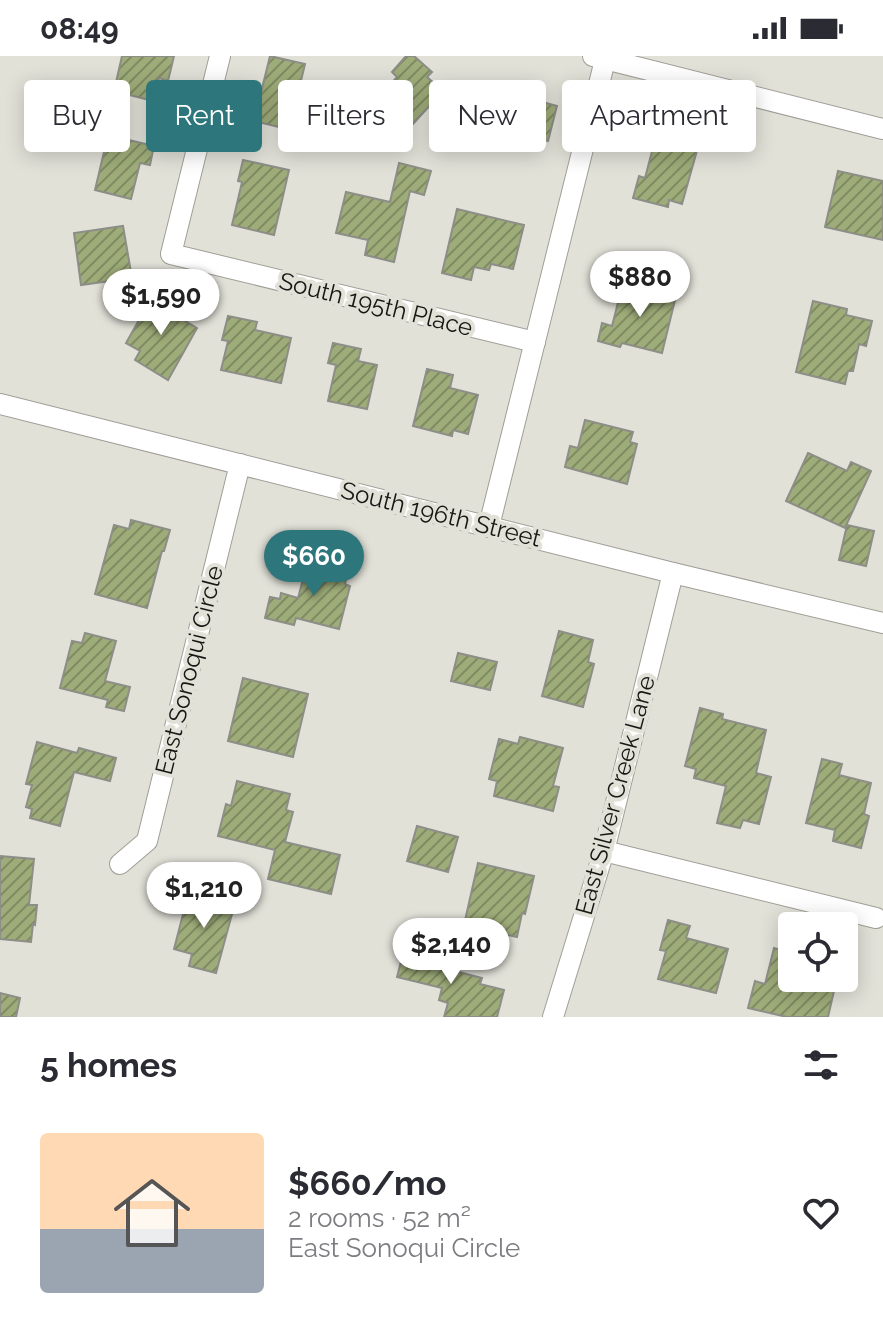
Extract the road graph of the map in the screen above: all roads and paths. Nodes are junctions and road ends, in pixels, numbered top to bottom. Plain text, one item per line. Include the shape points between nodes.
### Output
1 (220, 56) edge
2 (602, 57) edge
3 (883, 129) edge
4 (535, 342) junction
5 (0, 404) edge
6 (240, 464) junction
7 (489, 526) junction
8 (673, 573) junction
9 (883, 623) edge
10 (604, 851) junction
11 (120, 864) dead end
12 (876, 918) dead end
13 (553, 1017) edge

1 - 4 street, South 195th Place via 171,254
2 - 3 street
2 - 4 street
4 - 7 street
5 - 6 street, South 196th Street
6 - 7 street, South 196th Street
6 - 11 street, East Sonoqui Circle via 147,841
7 - 8 street, South 196th Street
8 - 9 street, South 196th Street
8 - 10 street, East Silver Creek Lane
10 - 12 street
10 - 13 street, East Silver Creek Lane

